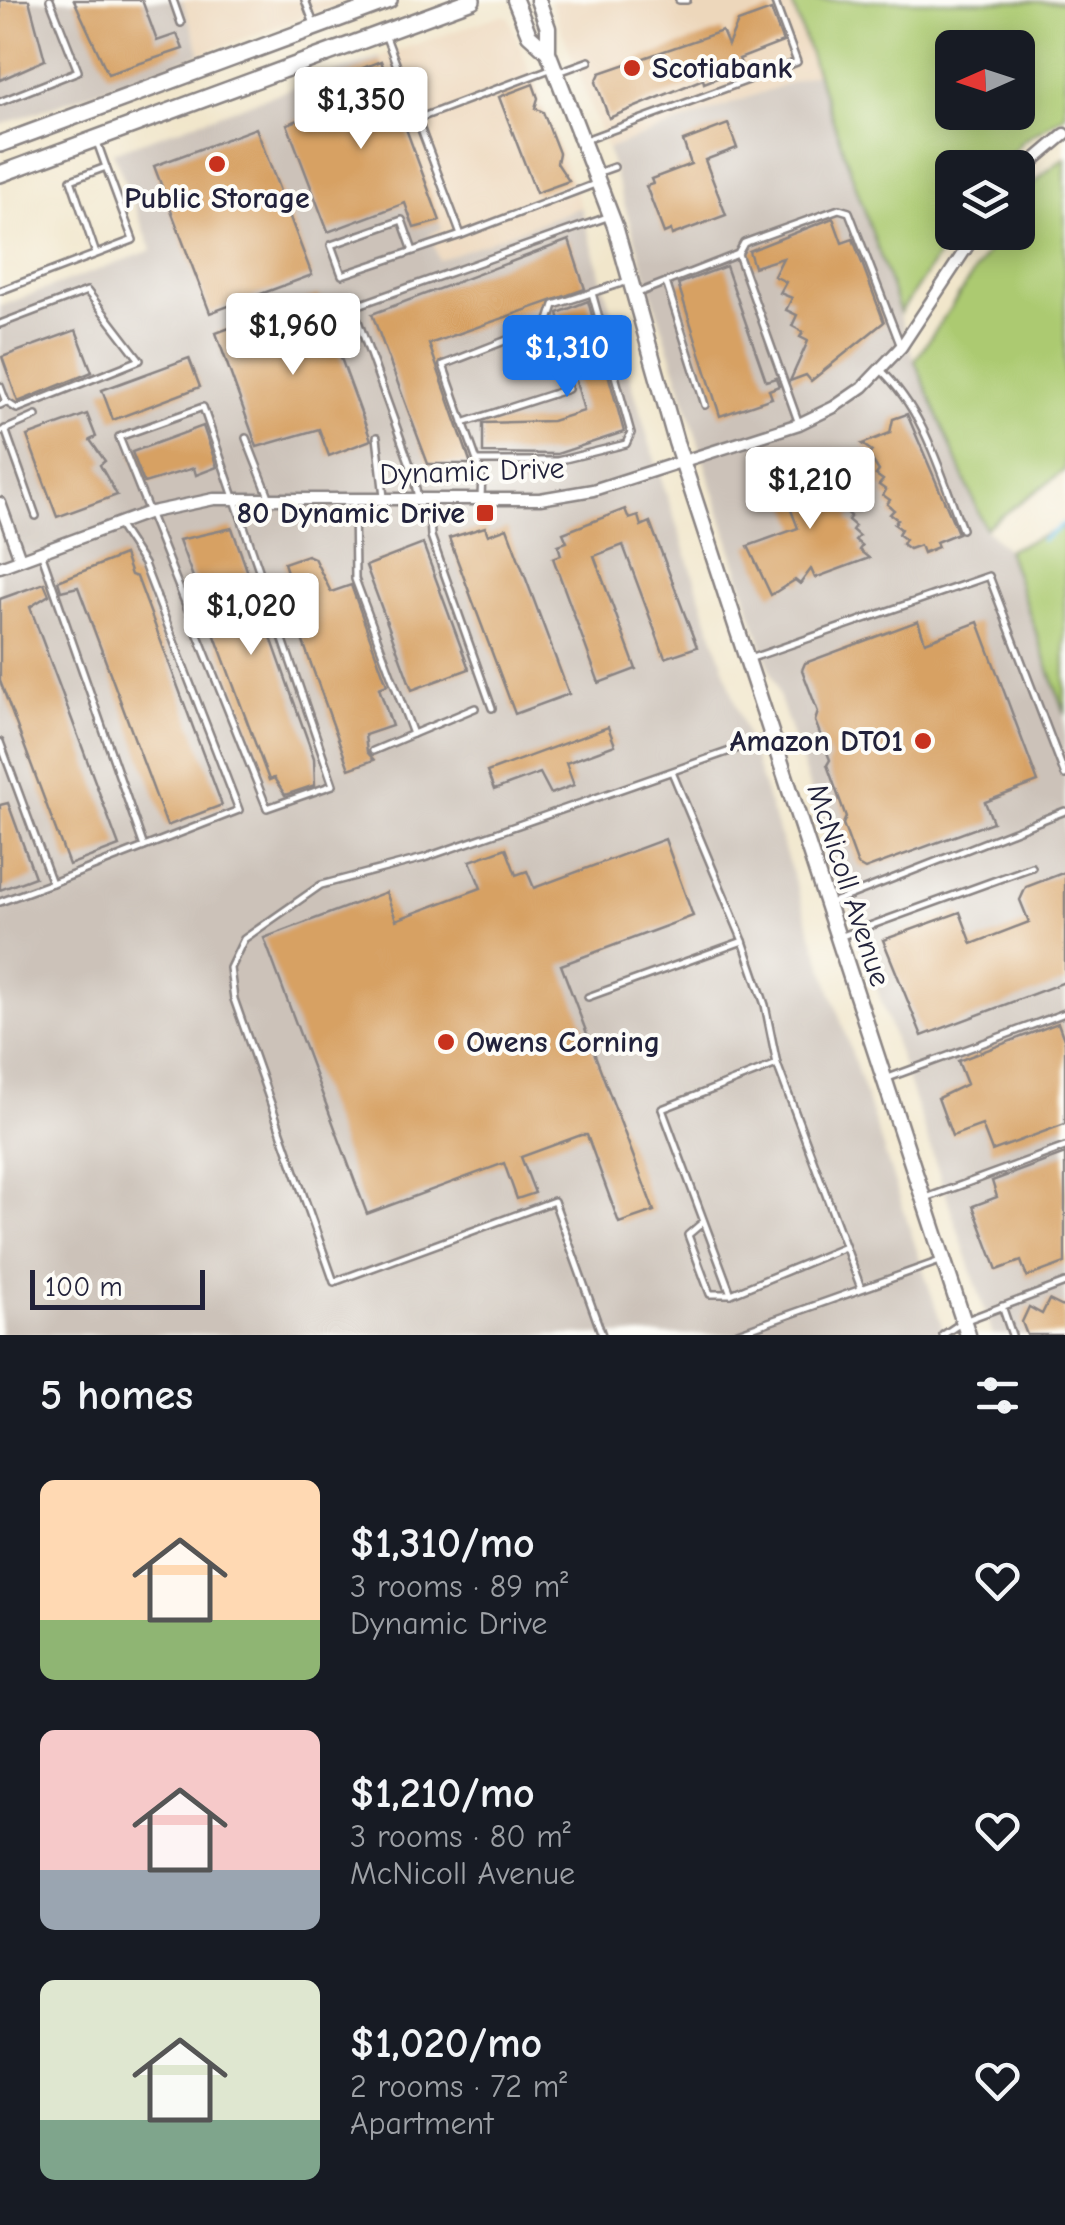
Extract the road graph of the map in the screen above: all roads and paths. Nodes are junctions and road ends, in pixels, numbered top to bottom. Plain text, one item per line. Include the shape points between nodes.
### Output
1 (50, 0) edge
2 (173, 0) edge
3 (305, 0) edge
4 (389, 0) edge
5 (472, 0) edge
6 (515, 0) edge
7 (538, 0) edge
8 (679, 0) edge
9 (687, 0) edge
10 (774, 0) edge
11 (182, 23) dead end
12 (315, 27) junction
13 (385, 33) junction
14 (548, 52) junction
15 (589, 61) dead end
16 (555, 70) junction
17 (0, 102) edge
18 (417, 119) junction
19 (1065, 134) edge
20 (96, 139) junction
21 (581, 142) junction
22 (0, 144) edge
23 (1035, 160) edge
24 (614, 166) dead end
25 (106, 167) junction
26 (0, 174) edge
27 (596, 178) junction
28 (610, 216) junction
29 (461, 234) junction
30 (966, 250) edge
31 (414, 251) junction
32 (96, 254) junction
33 (738, 254) junction
34 (666, 282) junction
35 (632, 287) junction
36 (0, 290) edge
37 (592, 293) junction
38 (0, 324) edge
39 (548, 324) junction
40 (902, 347) junction
41 (880, 369) junction
42 (0, 386) edge
43 (3, 404) edge
44 (705, 404) dead end
45 (36, 416) dead end
46 (464, 423) junction
47 (800, 424) junction
48 (3, 430) edge
49 (246, 438) dead end
50 (377, 438) dead end
51 (477, 460) junction
52 (682, 460) junction
53 (238, 499) junction
54 (270, 499) junction
55 (354, 500) junction
56 (384, 500) junction
57 (422, 500) junction
58 (481, 500) junction
59 (0, 503) edge
60 (147, 513) junction
61 (36, 516) dead end
62 (118, 524) junction
63 (962, 529) dead end
64 (41, 552) junction
65 (20, 559) junction
66 (0, 567) edge
67 (746, 660) junction
68 (475, 708) dead end
69 (492, 708) dead end
70 (413, 734) junction
71 (771, 736) junction
72 (0, 742) edge
73 (374, 751) dead end
74 (672, 772) junction
75 (1065, 776) edge
76 (1065, 811) edge
77 (144, 847) junction
78 (1032, 867) dead end
79 (52, 883) junction
80 (0, 902) edge
81 (826, 905) junction
82 (837, 938) junction
83 (743, 940) junction
84 (588, 997) dead end
85 (1065, 1013) edge
86 (777, 1064) junction
87 (885, 1079) junction
88 (1065, 1148) edge
89 (924, 1199) junction
90 (704, 1222) junction
91 (845, 1247) junction
92 (943, 1260) junction
93 (1065, 1282) edge
94 (861, 1288) junction
95 (731, 1294) junction
96 (1002, 1306) junction
97 (966, 1328) edge
98 (602, 1335) edge
99 (732, 1335) edge
100 (943, 1335) edge
101 (1012, 1335) edge

1 - 17 lane via 78,72
2 - 11 lane
3 - 12 lane
4 - 12 main road
5 - 13 main road
6 - 14 main road, McNicoll Avenue via 529,35
7 - 14 main road, McNicoll Avenue
8 - 9 lane
10 - 21 lane via 797,62
12 - 22 main road
13 - 18 lane
13 - 20 main road
14 - 16 main road, McNicoll Avenue
15 - 16 lane
16 - 18 lane
16 - 21 main road, McNicoll Avenue
18 - 29 lane
19 - 23 street
20 - 25 lane
20 - 26 main road
21 - 27 main road, McNicoll Avenue
24 - 27 lane
25 - 32 lane via 71,180
25 - 32 lane via 133,240
27 - 28 main road, McNicoll Avenue
27 - 29 lane
28 - 35 main road, McNicoll Avenue
28 - 57 lane via 354,307
29 - 31 lane
30 - 40 street, Dynamic Drive
31 - 31 lane via 342,276 331,245 402,220
32 - 36 lane
33 - 34 lane
33 - 40 lane via 760,235 839,209 849,212
33 - 47 lane
34 - 35 lane
34 - 44 lane
35 - 37 lane
35 - 52 main road, McNicoll Avenue
37 - 39 lane via 554,305
37 - 51 lane via 631,433 626,444 557,461
38 - 43 lane via 86,291 140,360 18,409
39 - 46 lane via 443,365
39 - 46 lane via 568,389
40 - 41 street, Dynamic Drive
41 - 47 street, Dynamic Drive via 834,407
41 - 63 lane via 920,420
42 - 43 lane
45 - 48 lane
46 - 51 lane
47 - 52 street, Dynamic Drive
48 - 61 lane
49 - 54 lane
50 - 56 lane
51 - 58 lane
52 - 58 street, Dynamic Drive via 593,490
52 - 67 main road, McNicoll Avenue
53 - 54 street, Dynamic Drive
53 - 60 street, Dynamic Drive
53 - 60 lane via 203,407 119,437
53 - 60 lane via 239,519 332,785 267,808 166,545
54 - 55 street, Dynamic Drive
55 - 56 street, Dynamic Drive
55 - 70 lane via 355,579
56 - 57 street, Dynamic Drive
57 - 58 street, Dynamic Drive
57 - 69 lane
59 - 65 street
60 - 62 street, Dynamic Drive
62 - 64 street, Dynamic Drive
62 - 77 lane via 144,564 239,810
64 - 65 street, Dynamic Drive
64 - 77 lane
65 - 66 street, Dynamic Drive
67 - 71 main road, McNicoll Avenue
67 - 75 lane via 989,576
68 - 70 lane
70 - 73 lane
71 - 74 lane
71 - 81 main road, McNicoll Avenue
72 - 79 lane
74 - 83 lane
74 - 98 lane via 424,858 321,885 244,939 230,968 234,998 334,1282 554,1201
76 - 81 lane
77 - 79 lane
78 - 82 lane
79 - 80 lane
81 - 82 main road, McNicoll Avenue
82 - 87 main road, McNicoll Avenue
83 - 84 lane
83 - 86 lane
85 - 87 lane
86 - 90 lane via 662,1109
86 - 91 lane
87 - 89 main road, McNicoll Avenue
88 - 89 lane
89 - 92 main road, McNicoll Avenue
90 - 95 lane
90 - 95 lane via 688,1235 704,1279 710,1294
91 - 94 lane
91 - 95 lane
92 - 94 lane
92 - 97 main road, McNicoll Avenue
93 - 96 lane
94 - 99 lane
96 - 97 lane
96 - 101 lane
97 - 100 lane

